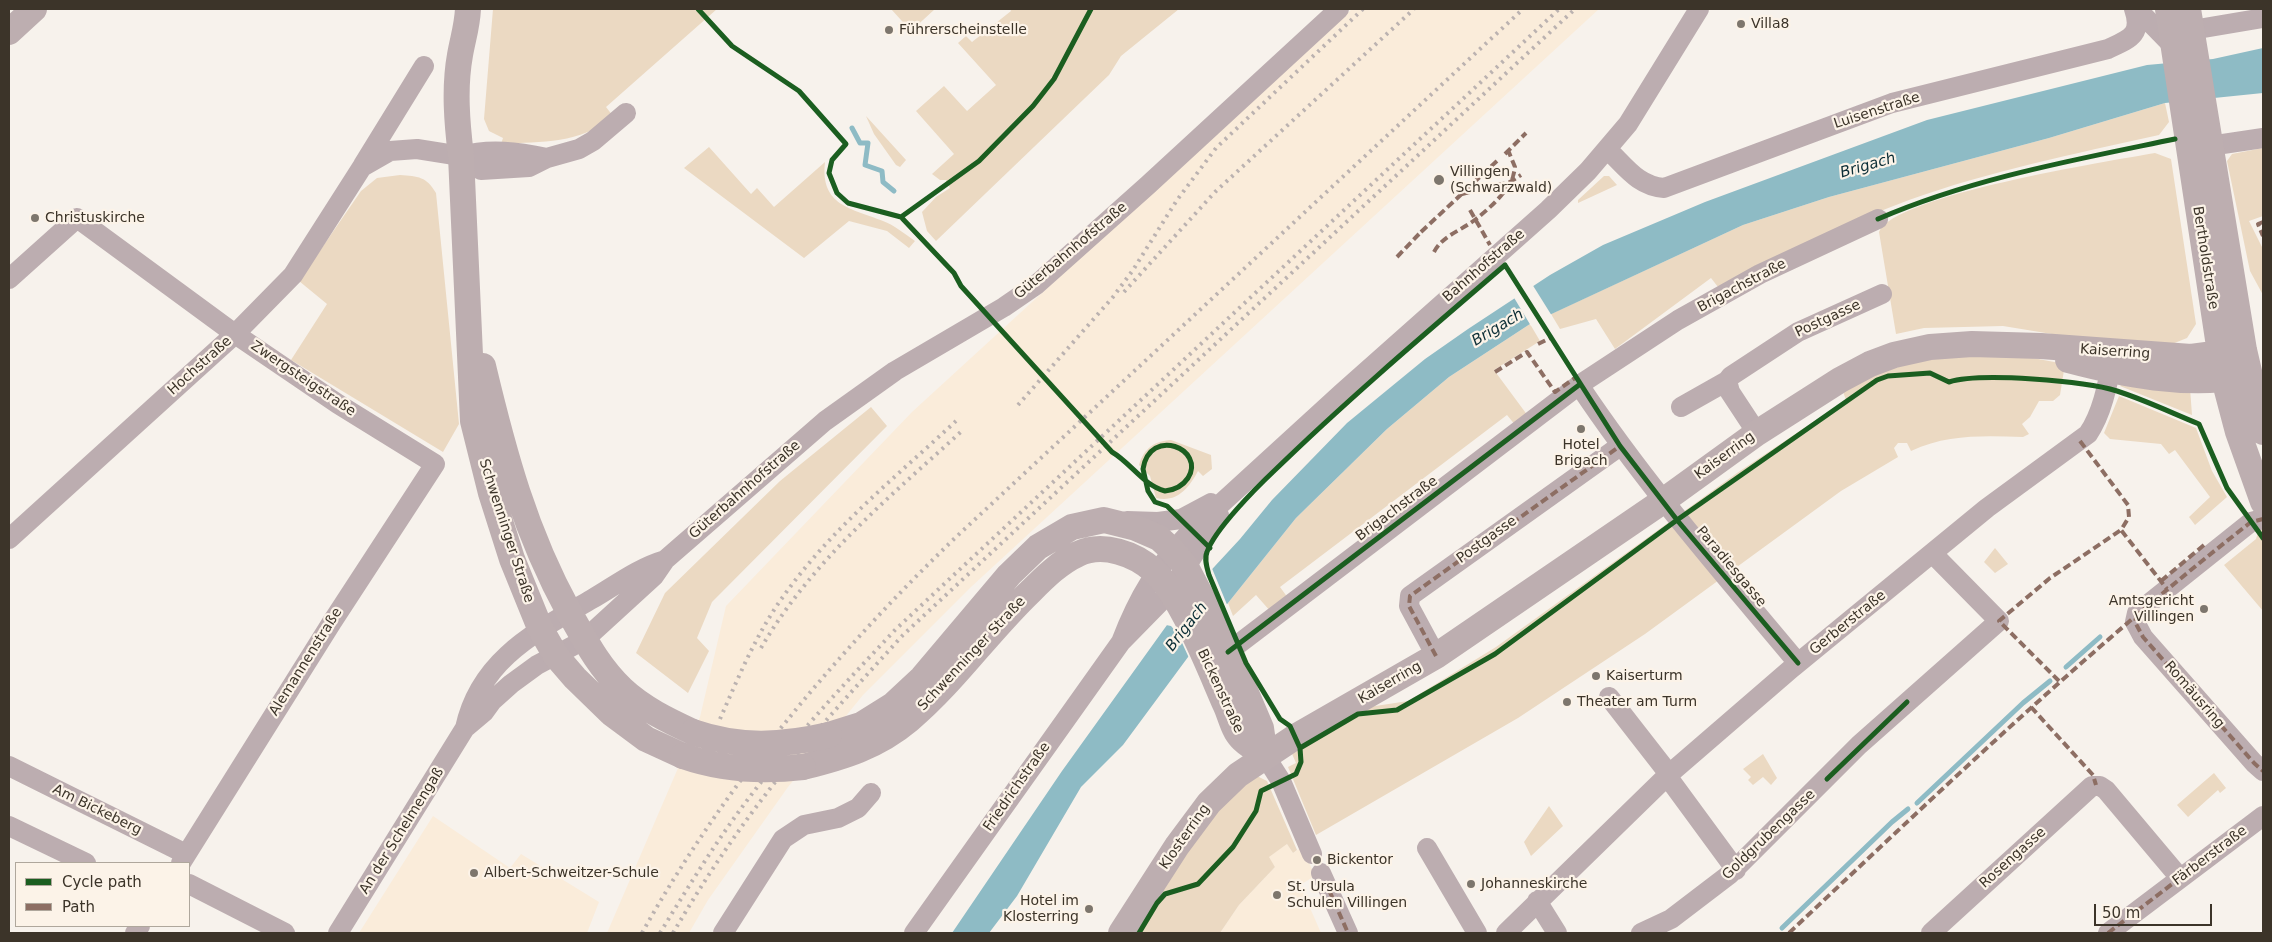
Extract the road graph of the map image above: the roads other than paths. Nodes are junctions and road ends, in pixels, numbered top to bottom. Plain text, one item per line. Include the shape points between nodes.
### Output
1 (34, 9) edge
2 (1339, 9) edge
3 (1699, 9) edge
4 (2135, 9) edge
5 (2168, 9) edge
6 (2263, 18) edge
7 (467, 21) edge
8 (9, 32) edge
9 (2185, 38) edge
10 (424, 66) dead end
11 (626, 113) dead end
12 (2197, 135) junction
13 (2263, 138) edge
14 (1608, 150) junction
15 (461, 156) junction
16 (362, 167) junction
17 (1878, 219) dead end
18 (9, 279) edge
19 (1882, 294) dead end
20 (469, 311) junction
21 (235, 334) junction
22 (2232, 352) junction
23 (2112, 362) junction
24 (2242, 380) junction
25 (1727, 381) junction
26 (1580, 385) junction
27 (1681, 407) dead end
28 (2263, 432) edge
29 (1757, 433) junction
30 (1620, 446) junction
31 (435, 464) joint
32 (1233, 492) junction
33 (1663, 501) junction
34 (2263, 502) edge
35 (2263, 518) edge
36 (1104, 520) junction
37 (1158, 522) joint
38 (9, 539) edge
39 (1933, 554) junction
40 (665, 560) junction
41 (1184, 565) junction
42 (1167, 588) junction
43 (569, 612) junction
44 (540, 628) junction
45 (584, 640) junction
46 (1218, 649) junction
47 (556, 656) junction
48 (1436, 656) junction
49 (1798, 663) junction
50 (1609, 697) dead end
51 (465, 728) junction
52 (1265, 756) junction
53 (9, 766) edge
54 (2263, 771) edge
55 (1668, 775) junction
56 (871, 792) dead end
57 (2263, 816) edge
58 (9, 826) edge
59 (1427, 848) dead end
60 (1312, 854) dead end
61 (184, 859) edge
62 (84, 862) edge
63 (1736, 870) junction
64 (1321, 873) dead end
65 (2180, 878) junction
66 (190, 885) edge
67 (1538, 901) junction
68 (285, 933) edge
69 (338, 933) edge
70 (723, 933) edge
71 (914, 933) edge
72 (1121, 933) edge
73 (1348, 933) edge
74 (1476, 933) edge
75 (1506, 933) edge
76 (1557, 933) edge
77 (1641, 933) edge
78 (1932, 933) edge
79 (2108, 933) edge

1 - 8 main road
2 - 40 street, Güterbahnhofstraße via 1036,285 895,371 825,420
3 - 14 street, Bahnhofstraße via 1645,98
4 - 9 street
4 - 14 street, Luisenstraße via 2138,20 2135,34 2108,48 1892,104 1664,188 1640,182
5 - 9 main road, Bertholdstraße
6 - 9 street
7 - 15 main road, Schwenninger Straße via 474,56 472,121
9 - 12 main road, Bertholdstraße
10 - 16 street, Hochstraße
11 - 15 street via 593,141 529,167 481,170
12 - 13 street
12 - 22 main road, Bertholdstraße
14 - 32 street, Bahnhofstraße via 1548,210
15 - 16 street, Hochstraße via 417,149 390,151
15 - 20 main road, Schwenninger Straße
16 - 21 street, Hochstraße via 293,275
17 - 26 street, Brigachstraße via 1760,274 1678,320
18 - 21 street, Zwergsteigstraße via 77,218
19 - 25 street, Postgasse via 1798,332
20 - 43 main road, Schwenninger Straße via 520,504 540,555
20 - 44 main road, Schwenninger Straße via 473,421 512,558
21 - 31 street, Zwergsteigstraße via 338,404
21 - 38 street, Hochstraße
22 - 23 main road, Kaiserring
22 - 24 main road, Bertholdstraße
23 - 24 main road via 2193,381
23 - 29 main road, Kaiserring via 2068,360 2042,346 1972,344 1930,347 1870,364
23 - 39 street, Gerberstraße via 2096,423 2080,441 1987,508
24 - 28 main road, Bertholdstraße
24 - 34 main road, Bertholdstraße via 2238,432
25 - 27 street, Postgasse
25 - 29 street via 1730,392
26 - 30 street, Paradiesgasse
26 - 46 street, Brigachstraße
29 - 33 main road, Kaiserring
30 - 33 street, Paradiesgasse
30 - 48 street, Postgasse via 1410,596 1409,606
31 - 61 street, Alemannenstraße
32 - 37 street, Bahnhofstraße via 1181,519
32 - 41 street, Bahnhofstraße
33 - 48 main road, Kaiserring
33 - 49 street, Paradiesgasse
35 - 54 street, Romäusring via 2251,522 2137,613 2135,622 2143,636
36 - 37 street, Schwenninger Straße
36 - 41 main road via 1151,534
36 - 45 main road, Schwenninger Straße, bridge via 1072,528 1038,547 1009,575 922,678 893,705 861,724 829,735 785,744 746,745 715,740 693,732 661,717 623,690 596,661
39 - 49 street, Gerberstraße
39 - 63 street, Goldgrubengasse via 1999,621 1859,746
40 - 43 street, Güterbahnhofstraße via 644,566
40 - 45 street, Güterbahnhofstraße via 654,576
41 - 42 street, Bahnhofstraße
41 - 46 main road, Bickenstraße
42 - 46 main road, Bickenstraße
42 - 47 main road, Schwenninger Straße, bridge via 1142,562 1116,550 1078,553 1050,573 1016,605 941,690 908,720 882,739 850,755 804,767 768,771 730,768 682,756 646,739 611,713
42 - 71 street, Friedrichstraße via 1121,642
43 - 44 street, An der Schelmengaß
43 - 45 main road, Schwenninger Straße
44 - 47 main road, Schwenninger Straße
44 - 51 street, An der Schelmengaß via 498,664 470,707
45 - 47 street, An der Schelmengaß
46 - 52 main road, Bickenstraße via 1261,728
47 - 51 street, An der Schelmengaß via 511,684
48 - 52 main road, Kaiserring
49 - 55 street, Gerberstraße
50 - 55 street
51 - 69 street, An der Schelmengaß
52 - 60 street, Bickenstraße via 1281,781
52 - 72 main road, Klosterring via 1238,775 1209,803
53 - 61 street, Am Bickeberg
55 - 63 street
55 - 67 street, Gerberstraße
56 - 70 street via 858,808 838,818 804,825 783,839
57 - 65 street, Färberstraße
58 - 62 street
59 - 74 street
63 - 77 street, Goldgrubengasse via 1671,919
64 - 73 street
65 - 78 street, Rosengasse via 2106,790 2096,786 2088,789
65 - 79 street, Färberstraße
66 - 68 street
67 - 75 street, Gerberstraße
67 - 76 street

